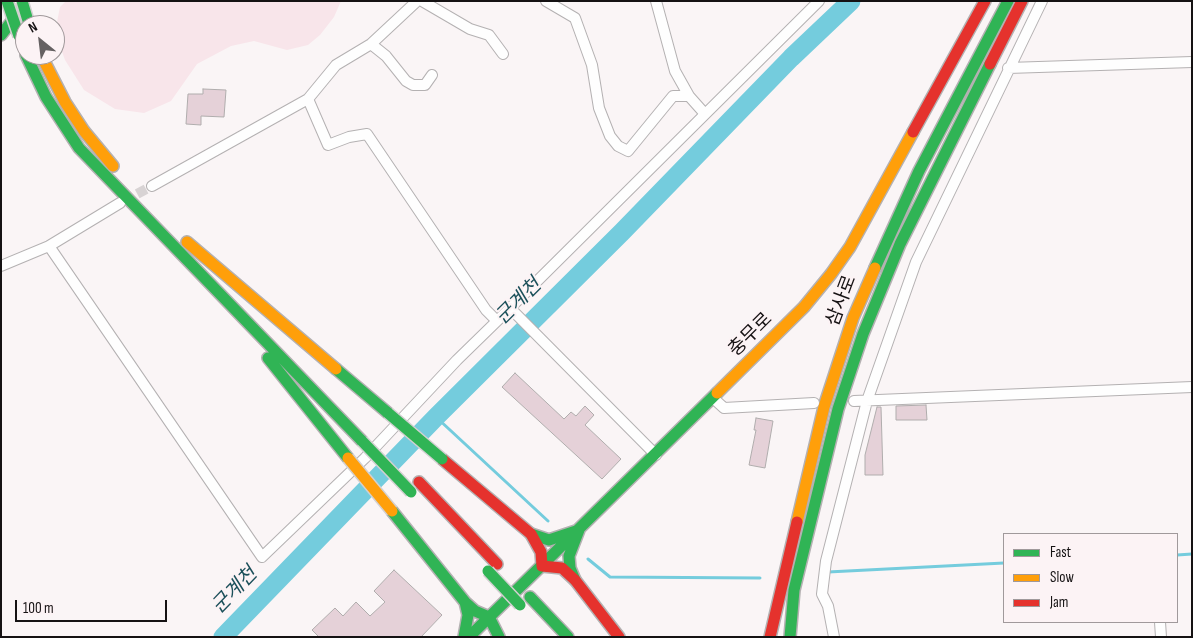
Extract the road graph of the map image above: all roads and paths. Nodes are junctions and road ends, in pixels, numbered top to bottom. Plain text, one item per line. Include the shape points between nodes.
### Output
1 (7, 1) edge
2 (22, 1) edge
3 (28, 1) edge
4 (417, 1) edge
5 (422, 1) edge
6 (546, 1) edge
7 (656, 1) edge
8 (819, 1) edge
9 (985, 1) edge
10 (1008, 1) edge
11 (1022, 1) edge
12 (1042, 1) edge
13 (26, 15) edge
14 (15, 24) edge
15 (1, 35) edge
16 (371, 44) junction
17 (503, 54) dead end
18 (1192, 62) edge
19 (30, 65) edge
20 (46, 65) edge
21 (1008, 68) junction
22 (432, 75) dead end
23 (689, 96) junction
24 (308, 100) junction
25 (705, 114) junction
26 (152, 186) tunnel mouth
27 (120, 203) tunnel mouth
28 (187, 242) junction
29 (49, 246) junction
30 (1, 266) edge
31 (195, 268) junction
32 (514, 312) junction
33 (498, 321) junction
34 (1192, 387) edge
35 (337, 398) dead end
36 (713, 398) junction
37 (854, 401) dead end
38 (867, 401) junction
39 (814, 403) dead end
40 (350, 412) dead end
41 (391, 454) dead end
42 (656, 455) junction
43 (415, 479) dead end
44 (414, 495) dead end
45 (579, 530) junction
46 (449, 531) dead end
47 (531, 534) junction
48 (542, 566) junction
49 (575, 580) junction
50 (465, 602) junction
51 (523, 608) dead end
52 (490, 617) junction
53 (1160, 623) edge
54 (464, 637) edge
55 (469, 637) edge
56 (499, 637) edge
57 (568, 637) edge
58 (619, 637) edge
59 (770, 637) edge
60 (790, 637) edge
61 (834, 637) edge
62 (1161, 637) edge

1 - 14 main road, bridge
2 - 13 main road, bridge
3 - 15 main road
4 - 16 street
5 - 17 street via 470,28 489,34
6 - 23 street via 575,18 592,65 599,108 610,136 618,146 628,150 673,96
7 - 23 street via 675,70
8 - 25 street
9 - 36 main road, 충무로 via 850,247 804,307
10 - 59 main road, 삼사로 via 919,171 853,318 824,407
11 - 60 main road, 삼사로 via 900,244 863,334 838,409 794,590
12 - 21 street
16 - 22 street via 413,85 426,85
16 - 24 street via 336,65
18 - 21 street
19 - 31 main road via 46,98 79,148
20 - 28 main road via 65,102 102,155
21 - 38 street via 916,262
23 - 25 street
24 - 26 street
24 - 33 street via 328,145 367,134 486,310
25 - 32 street
27 - 29 street
28 - 35 main road
28 - 47 main road, bridge
29 - 30 street
29 - 33 street via 262,557 366,458
31 - 44 main road, bridge
31 - 50 main road, bridge
32 - 33 street
32 - 42 street
34 - 38 street
36 - 39 street via 724,408
36 - 42 main road, 충무로
37 - 38 street
38 - 61 street via 826,561 822,594 828,606
40 - 41 main road
42 - 45 main road, 충무로
43 - 57 main road
45 - 47 main road via 549,540
45 - 48 main road, 충무로
45 - 49 main road via 569,556
46 - 51 main road, bridge
47 - 48 main road via 542,552
48 - 49 main road via 558,567
48 - 52 main road, 충무로
49 - 58 main road
50 - 52 main road via 475,611
50 - 54 main road via 468,615
52 - 55 main road, 충무로
52 - 56 main road
53 - 62 street

